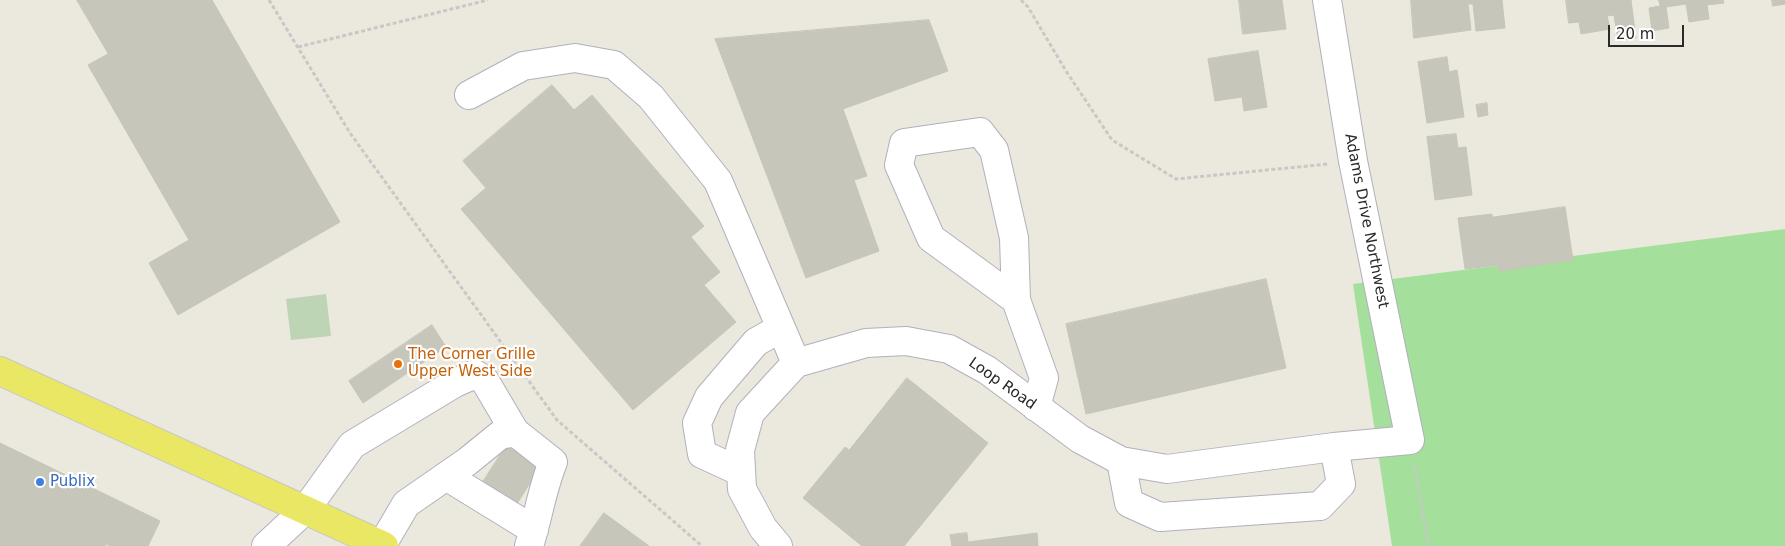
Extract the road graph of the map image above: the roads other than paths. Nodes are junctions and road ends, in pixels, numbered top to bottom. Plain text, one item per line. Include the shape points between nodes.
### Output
1 (1327, 0) edge
2 (469, 95) dead end
3 (1016, 300) junction
4 (781, 328) junction
5 (796, 363) junction
6 (0, 371) edge
7 (1036, 407) junction
8 (515, 432) junction
9 (1409, 437) joint
10 (1334, 447) junction
11 (1121, 461) junction
12 (741, 472) junction
13 (446, 476) junction
14 (306, 509) junction
15 (531, 538) edge
16 (383, 545) edge
17 (266, 546) edge
18 (292, 546) edge
19 (778, 546) edge

1 - 9 street, Adams Drive Northwest via 1353,161
2 - 4 street via 523,66 575,58 614,65 650,97 718,181
3 - 3 street via 1014,238 994,150 980,132 904,143 899,166 931,238
3 - 7 street via 1044,378
4 - 5 street
4 - 12 street via 756,342 709,397 697,423 702,454
5 - 7 street, Loop Road via 866,343 906,341 950,349 987,370
5 - 12 street via 750,413 740,450
6 - 14 main road
7 - 11 street, Loop Road via 1080,439
8 - 13 street via 500,435
8 - 14 street via 484,381 475,374 352,446
8 - 15 street via 553,462 543,485 540,510
9 - 10 street, Loop Road
10 - 11 street, Loop Road via 1167,469
10 - 11 street via 1341,484 1320,506 1160,517 1129,503
12 - 19 street via 742,489 763,528
13 - 15 street
13 - 16 street via 406,504
14 - 16 main road
14 - 17 street
14 - 18 street

